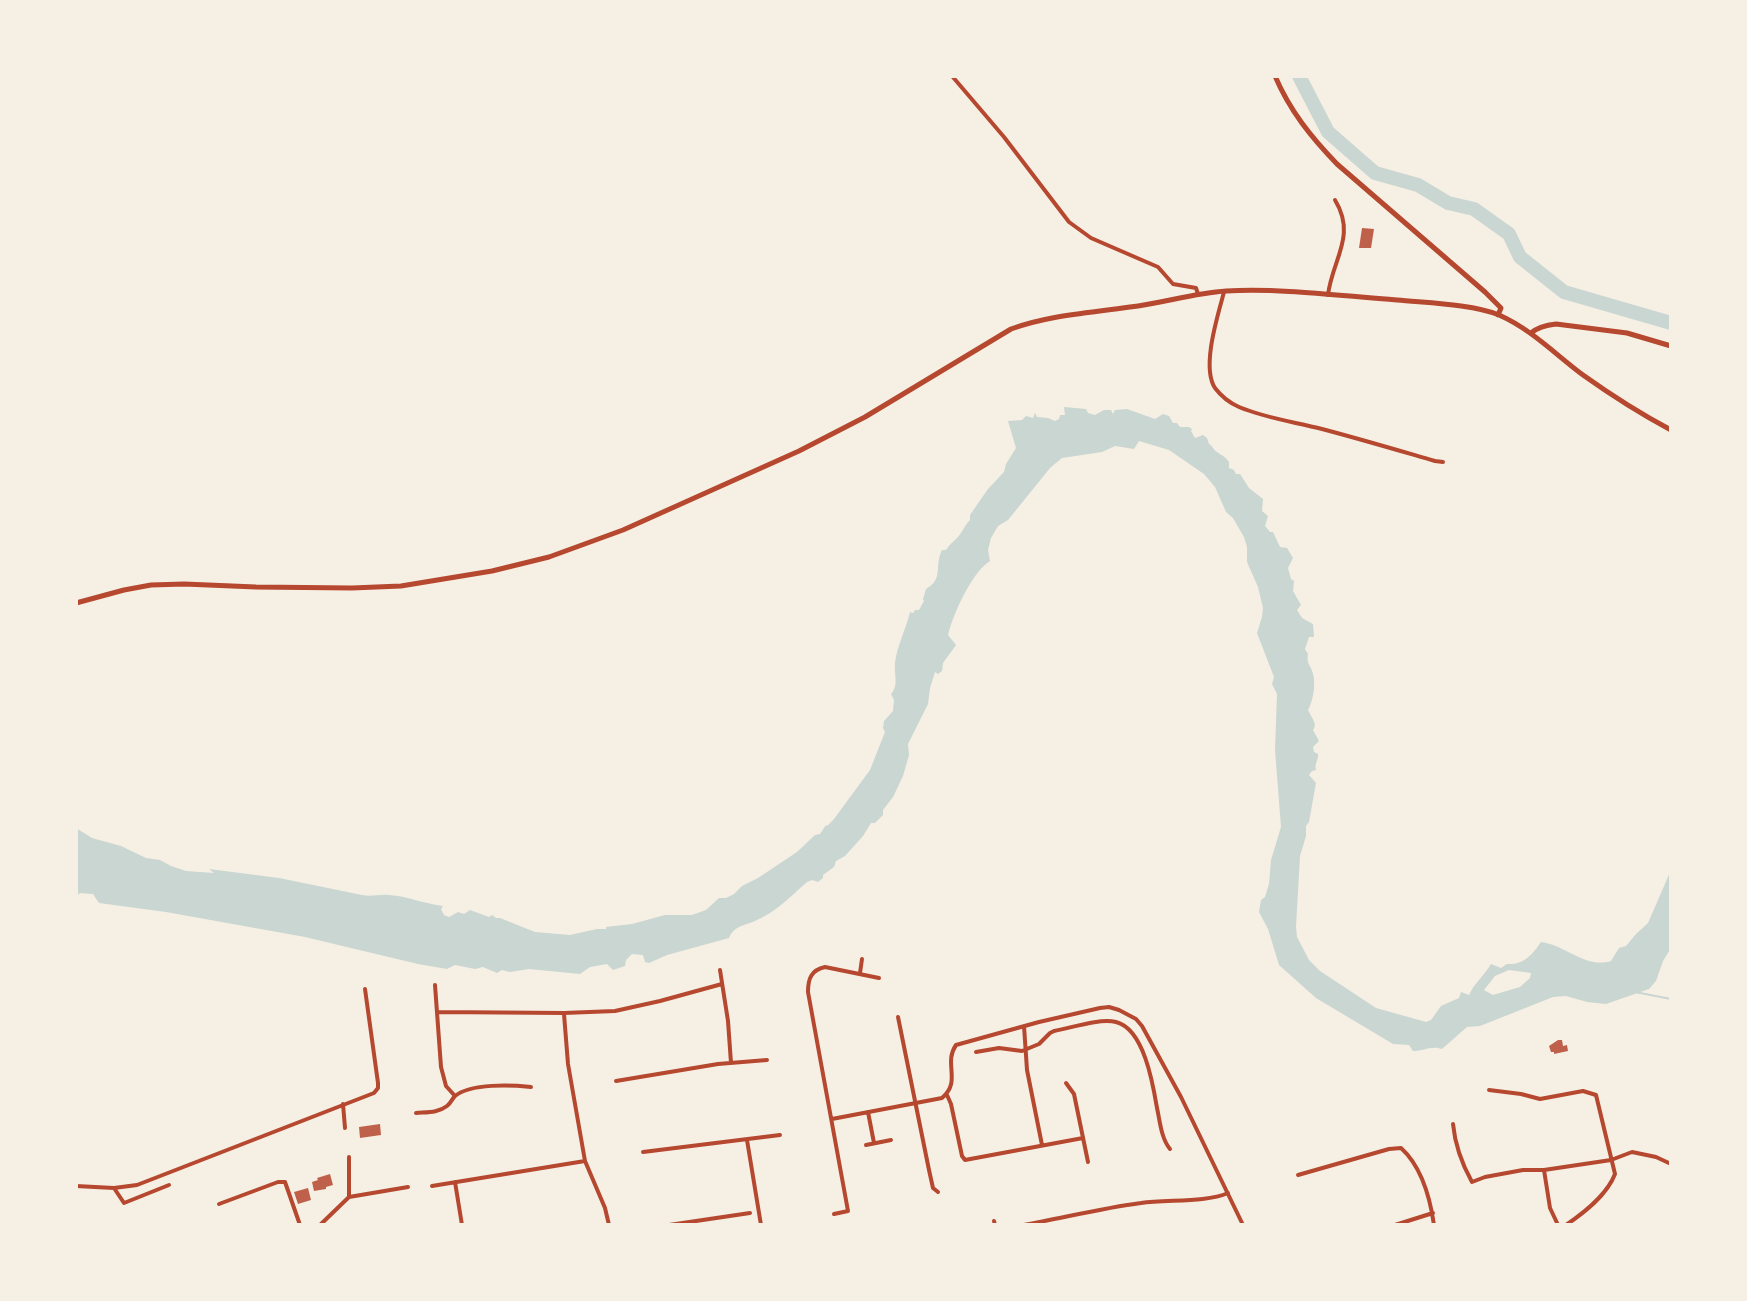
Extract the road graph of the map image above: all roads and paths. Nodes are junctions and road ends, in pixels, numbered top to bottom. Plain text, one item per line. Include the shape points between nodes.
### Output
1 (952, 76) edge
2 (1275, 76) edge
3 (1335, 200) dead end
4 (1224, 291) junction
5 (1198, 294) junction
6 (1328, 295) junction
7 (1498, 315) junction
8 (1531, 333) junction
9 (1671, 346) edge
10 (1671, 430) edge
11 (1443, 462) dead end
12 (76, 603) edge
13 (862, 959) dead end
14 (720, 970) dead end
15 (860, 973) junction
16 (879, 978) dead end
17 (722, 984) junction
18 (435, 985) dead end
19 (365, 989) dead end
20 (437, 1012) junction
21 (564, 1013) junction
22 (898, 1017) dead end
23 (1024, 1026) junction
24 (1027, 1049) junction
25 (976, 1052) dead end
26 (767, 1060) dead end
27 (731, 1063) junction
28 (616, 1081) dead end
29 (1066, 1083) dead end
30 (531, 1087) dead end
31 (1489, 1090) dead end
32 (947, 1095) junction
33 (455, 1096) junction
34 (916, 1102) junction
35 (343, 1104) junction
36 (868, 1112) junction
37 (416, 1113) dead end
38 (832, 1119) junction
39 (1453, 1124) dead end
40 (345, 1128) dead end
41 (780, 1135) dead end
42 (1083, 1138) junction
43 (747, 1140) junction
44 (891, 1140) dead end
45 (874, 1143) junction
46 (866, 1145) dead end
47 (1042, 1145) junction
48 (1170, 1149) dead end
49 (643, 1152) dead end
50 (349, 1157) dead end
51 (1611, 1160) junction
52 (585, 1161) junction
53 (1088, 1162) dead end
54 (1671, 1164) edge
55 (1544, 1170) junction
56 (1298, 1175) dead end
57 (455, 1182) junction
58 (169, 1185) dead end
59 (76, 1186) edge
60 (432, 1186) dead end
61 (408, 1187) dead end
62 (114, 1188) junction
63 (938, 1192) dead end
64 (1228, 1193) junction
65 (349, 1197) junction
66 (219, 1204) dead end
67 (750, 1213) dead end
68 (1433, 1213) junction
69 (834, 1214) dead end
70 (689, 1224) edge
71 (300, 1225) edge
72 (320, 1225) edge
73 (462, 1225) edge
74 (609, 1225) edge
75 (669, 1225) edge
76 (758, 1225) edge
77 (1024, 1225) edge
78 (1243, 1225) edge
79 (1395, 1225) edge
80 (1434, 1225) edge
81 (1558, 1225) edge
82 (1566, 1225) edge

1 - 5 street via 1069,222 1091,238 1158,267 1173,284 1196,288
2 - 7 main road via 1295,116 1316,142 1485,292 1501,308
3 - 6 street via 1345,235
4 - 5 main road
4 - 6 main road
4 - 11 street via 1209,355 1213,385 1226,399 1251,411
5 - 12 main road via 1031,321 1011,329 799,451 623,530 549,557 401,586 151,585
6 - 7 main road
7 - 8 main road
8 - 9 main road via 1556,324 1627,333
8 - 10 main road via 1583,375
13 - 15 street
14 - 17 street
15 - 16 street
15 - 38 street via 821,967 808,984
17 - 21 street via 626,1009
17 - 27 street
18 - 20 street
19 - 35 street via 378,1088
20 - 21 street
20 - 33 street via 441,1067
21 - 52 street
22 - 34 street
23 - 24 street
23 - 32 street via 956,1045 950,1061 953,1085
23 - 64 street via 1109,1007 1136,1019
24 - 25 street
24 - 47 street
24 - 48 street via 1054,1031 1106,1021 1125,1027 1146,1059
26 - 27 street
27 - 28 street
29 - 42 street via 1074,1094
30 - 33 street via 498,1084
31 - 51 street via 1540,1099 1583,1091 1596,1095
32 - 34 street
32 - 47 street via 965,1160
33 - 37 street via 439,1111
34 - 36 street
34 - 63 street
35 - 40 street
35 - 62 street via 137,1185
36 - 38 street
36 - 45 street
38 - 69 street via 848,1211
39 - 55 street via 1472,1182
41 - 43 street
42 - 47 street
42 - 53 street
43 - 49 street
43 - 76 street
44 - 45 street
45 - 46 street
50 - 65 street
51 - 54 street via 1632,1152
51 - 55 street
51 - 82 street via 1611,1186
52 - 57 street
52 - 74 street
55 - 81 street
56 - 68 street via 1401,1148 1421,1176
57 - 60 street
57 - 73 street
58 - 62 street via 124,1203
59 - 62 street
61 - 65 street
64 - 77 street
64 - 78 street
65 - 72 street
66 - 71 street via 285,1182
67 - 70 street
68 - 79 street
68 - 80 street
70 - 75 street

